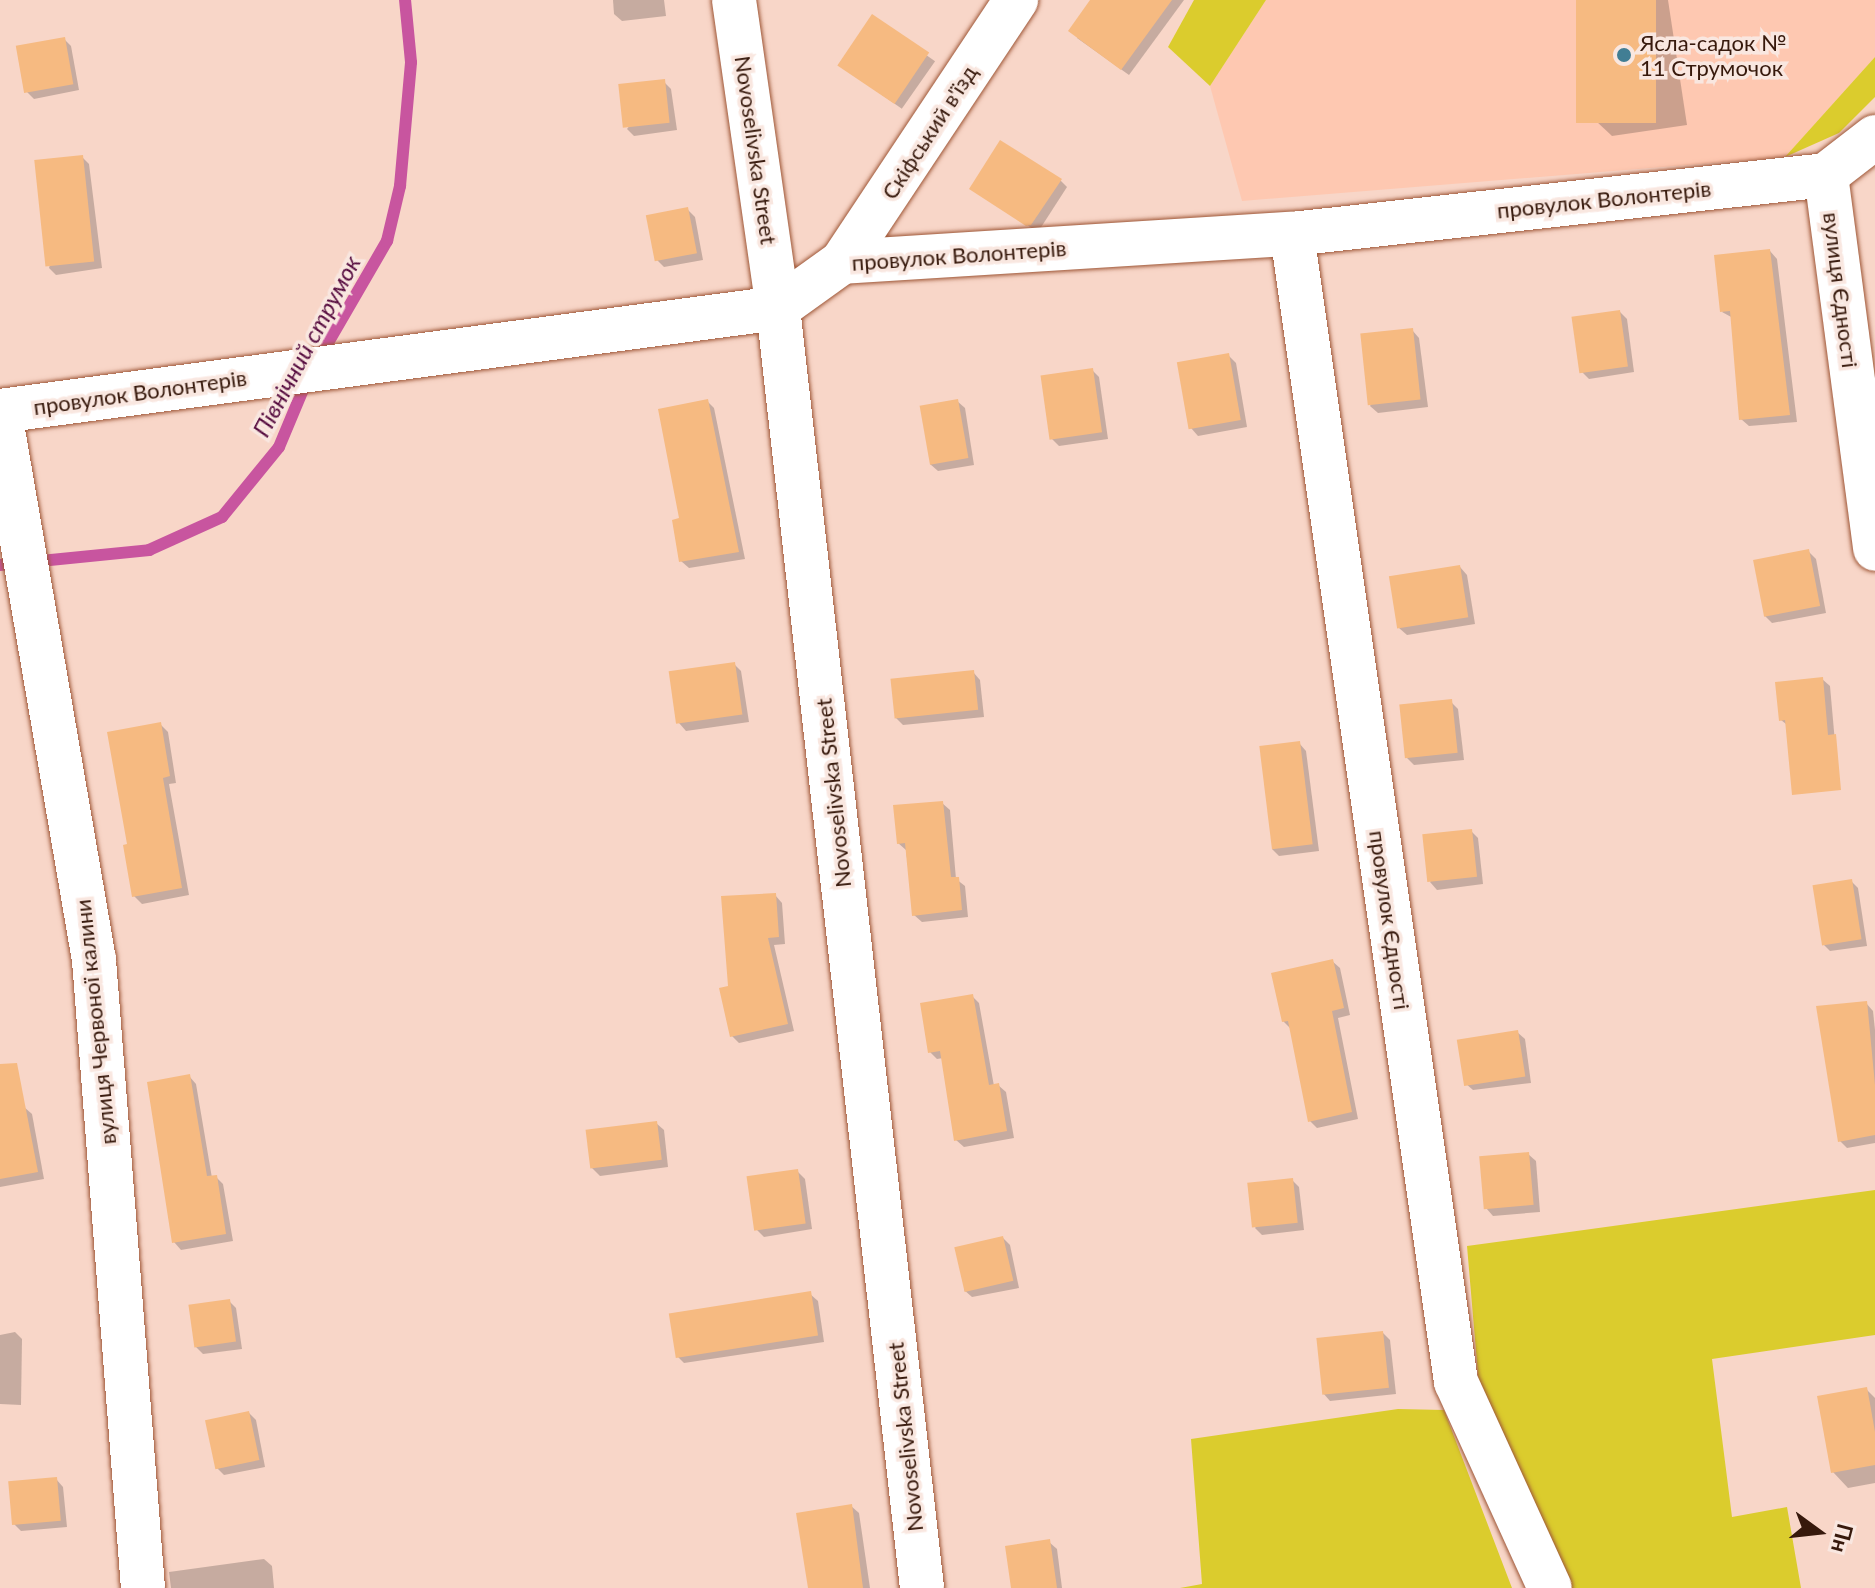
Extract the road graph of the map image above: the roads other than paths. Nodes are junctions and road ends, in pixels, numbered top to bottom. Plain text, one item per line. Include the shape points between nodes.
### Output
1 (734, 0) edge
2 (1016, 0) edge
3 (1875, 137) edge
4 (1826, 175) junction
5 (1292, 234) junction
6 (842, 262) junction
7 (778, 308) junction
8 (0, 412) edge
9 (1875, 549) edge
10 (143, 1588) edge
11 (922, 1588) edge
12 (1550, 1588) edge

1 - 7 street, Novoselivska Street
2 - 6 street, Скіфський в'їзд
3 - 4 street
4 - 5 street, провулок Волонтерів
4 - 9 street, вулиця Єдності
5 - 6 street, провулок Волонтерів
5 - 12 street, провулок Єдності via 1456,1382
6 - 7 street, провулок Волонтерів
7 - 8 street, провулок Волонтерів
7 - 11 street, Novoselivska Street
8 - 10 street, вулиця Червоної калини via 94,960

